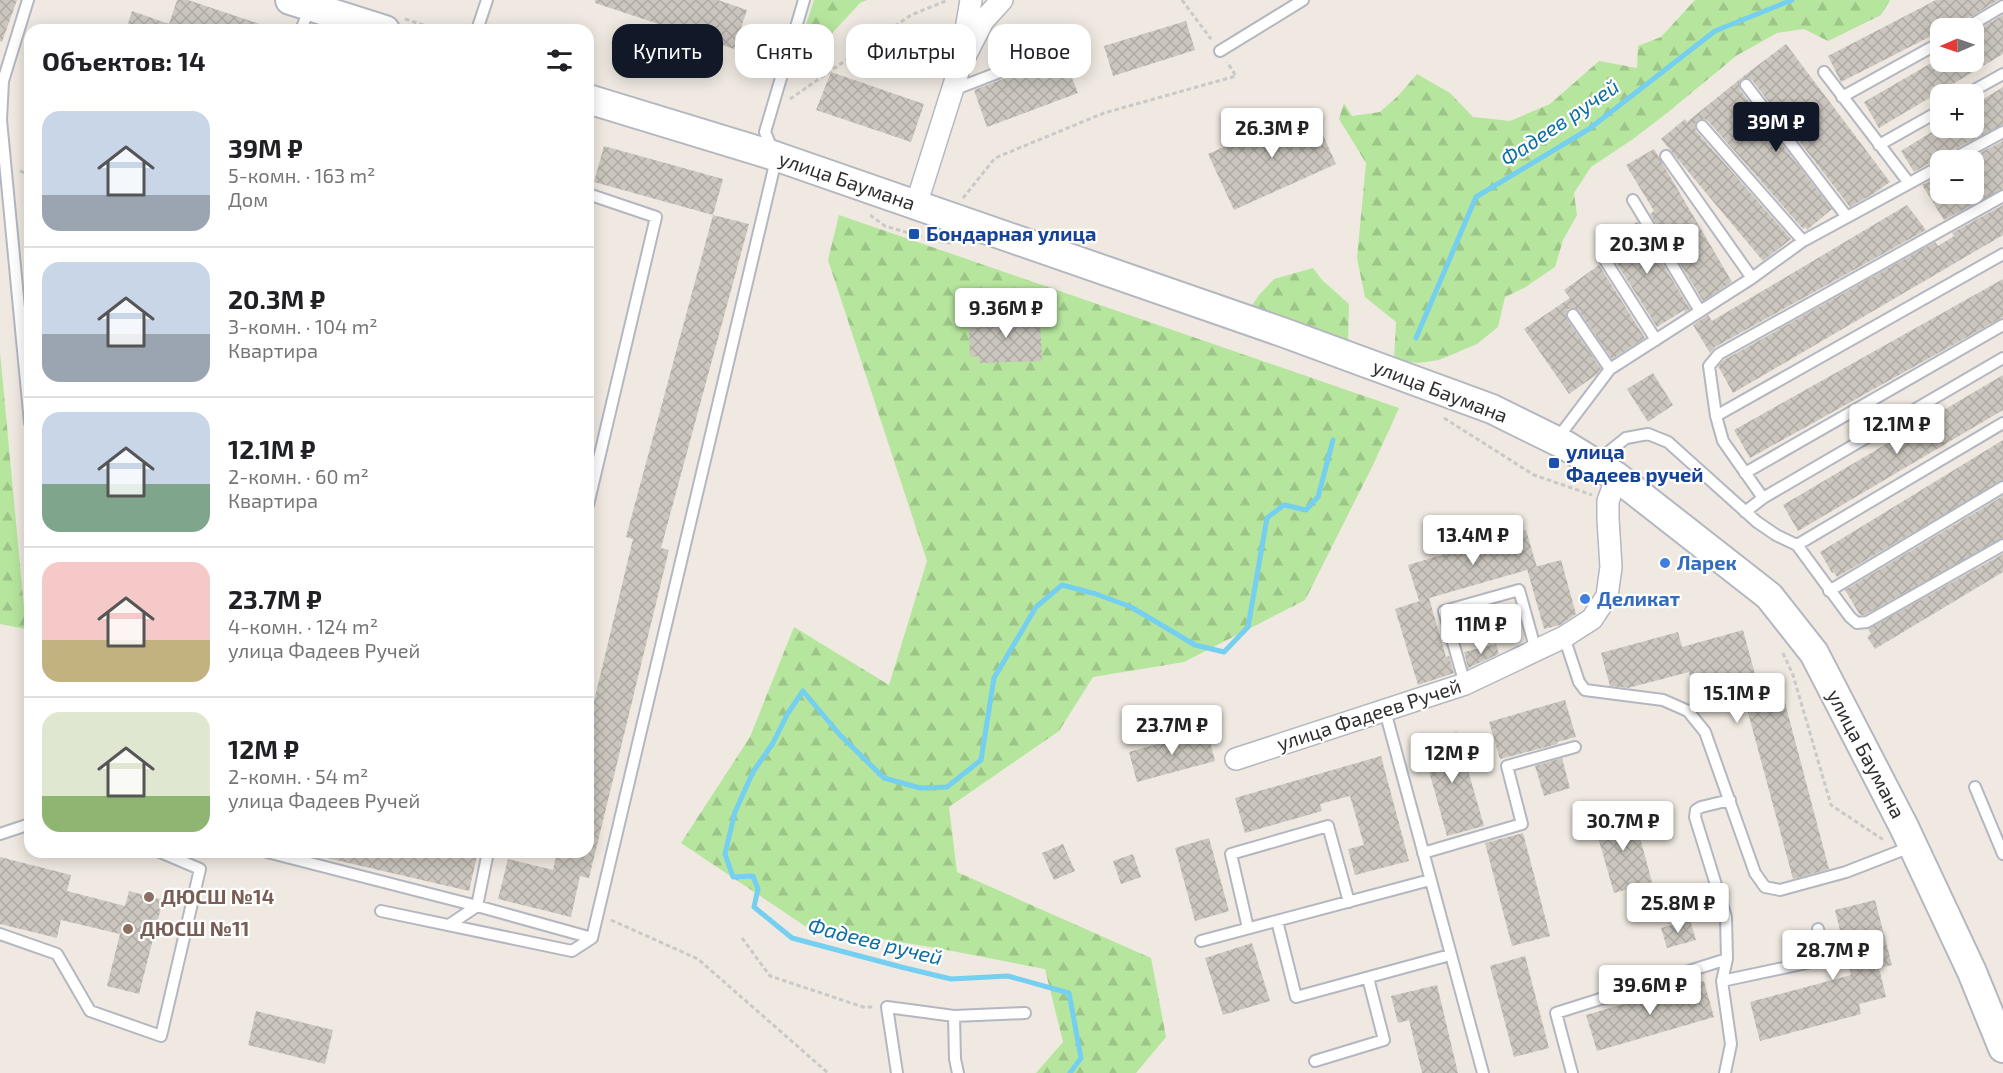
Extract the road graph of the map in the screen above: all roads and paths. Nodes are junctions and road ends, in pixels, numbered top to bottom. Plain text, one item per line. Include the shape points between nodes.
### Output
1 (28, 0) edge
2 (487, 0) edge
3 (804, 0) edge
4 (948, 0) edge
5 (971, 0) edge
6 (1002, 0) edge
7 (1302, 0) edge
8 (2003, 6) edge
9 (300, 12) edge
10 (1983, 18) edge
11 (357, 24) edge
12 (479, 24) edge
13 (967, 24) edge
14 (976, 35) edge
15 (1930, 48) edge
16 (1220, 51) dead end
17 (1824, 72) dead end
18 (2003, 74) edge
19 (988, 76) edge
20 (956, 78) edge
21 (1, 81) edge
22 (1746, 85) dead end
23 (1984, 85) edge
24 (952, 90) junction
25 (1842, 97) junction
26 (594, 105) edge
27 (770, 113) junction
28 (1930, 116) edge
29 (1702, 126) dead end
30 (2003, 132) edge
31 (1879, 146) junction
32 (1970, 150) edge
33 (775, 156) junction
34 (1666, 156) dead end
35 (1930, 172) edge
36 (1909, 183) junction
37 (594, 196) edge
38 (2003, 196) edge
39 (1633, 200) dead end
40 (916, 205) junction
41 (864, 211) dead end
42 (1847, 217) junction
43 (1803, 241) junction
44 (960, 244) dead end
45 (2003, 254) edge
46 (1605, 260) dead end
47 (1752, 278) junction
48 (1701, 310) junction
49 (1573, 315) dead end
50 (2003, 325) edge
51 (1656, 340) junction
52 (2003, 358) edge
53 (24, 360) edge
54 (1610, 369) junction
55 (1439, 414) dead end
56 (1716, 416) junction
57 (2003, 423) edge
58 (1556, 441) junction
59 (1745, 473) junction
60 (594, 480) edge
61 (1607, 480) junction
62 (2003, 487) edge
63 (1763, 498) junction
64 (1745, 512) junction
65 (1797, 545) junction
66 (2003, 545) edge
67 (1829, 591) junction
68 (1564, 637) junction
69 (1779, 645) dead end
70 (1536, 651) junction
71 (1465, 684) junction
72 (1384, 711) junction
73 (1575, 747) dead end
74 (1236, 759) dead end
75 (1976, 787) dead end
76 (1730, 800) junction
77 (24, 826) edge
78 (0, 834) edge
79 (1906, 849) junction
80 (1423, 853) junction
81 (2003, 854) edge
82 (174, 858) edge
83 (290, 858) edge
84 (487, 858) edge
85 (1430, 880) junction
86 (1349, 902) junction
87 (477, 906) junction
88 (381, 911) dead end
89 (598, 914) junction
90 (1277, 921) junction
91 (449, 925) junction
92 (1248, 928) junction
93 (1818, 929) dead end
94 (0, 934) edge
95 (592, 938) junction
96 (742, 938) dead end
97 (1201, 940) dead end
98 (1450, 955) junction
99 (1727, 959) junction
100 (1368, 978) junction
101 (1722, 981) junction
102 (887, 1007) junction
103 (1025, 1013) dead end
104 (954, 1016) junction
105 (2003, 1048) edge
106 (1315, 1061) dead end
107 (828, 1073) edge
108 (897, 1073) edge
109 (958, 1073) edge
110 (1484, 1073) edge
111 (1572, 1073) edge
112 (1725, 1073) edge

1 - 21 lane
2 - 12 lane
3 - 27 lane
4 - 27 path via 911,15
5 - 13 street
6 - 14 street
7 - 16 lane
8 - 10 lane
9 - 11 street
15 - 25 lane
17 - 25 lane
18 - 23 lane
19 - 24 lane
20 - 24 street
21 - 53 lane via 2,131
22 - 42 lane
24 - 40 street
25 - 31 lane
26 - 33 street, улица Баумана
27 - 33 lane via 765,132
28 - 31 lane
29 - 43 lane
30 - 32 lane
31 - 36 lane
33 - 40 street, улица Баумана
33 - 89 lane
34 - 47 lane
35 - 36 lane
36 - 42 lane
37 - 60 lane via 656,217
38 - 56 lane via 1719,354 1709,366
39 - 48 lane
40 - 58 street, улица Баумана via 1492,409
41 - 44 path via 885,226
42 - 43 lane
43 - 47 lane
45 - 56 lane
46 - 51 lane
47 - 48 lane
48 - 51 lane
49 - 54 lane
50 - 59 lane
51 - 54 lane
52 - 63 lane
54 - 58 lane
55 - 61 path via 1534,475
56 - 59 lane via 1723,441
57 - 65 lane
58 - 61 street, улица Баумана
59 - 63 lane
61 - 64 lane via 1626,438 1656,436 1668,442
61 - 68 street, улица Фадеев Ручей via 1611,567 1607,596 1592,619
61 - 79 street, улица Баумана via 1769,596 1814,653
62 - 67 lane
63 - 64 lane
64 - 65 lane
65 - 67 lane
66 - 67 lane via 1868,622 1857,623
68 - 70 street, улица Фадеев Ручей
68 - 76 lane via 1585,690 1663,700 1688,711 1705,732
69 - 79 path via 1793,675 1831,805
70 - 71 street, улица Фадеев Ручей
70 - 71 lane via 1519,590 1444,611
71 - 72 street, улица Фадеев Ручей
72 - 74 street, улица Фадеев Ручей
72 - 80 lane
73 - 80 lane via 1507,766 1522,824
75 - 81 lane
76 - 79 lane via 1755,873 1765,888 1780,890 1846,872
76 - 99 lane via 1701,807 1695,817 1726,917
77 - 78 lane
79 - 105 street, улица Баумана via 1972,972
80 - 85 lane
82 - 94 lane via 200,869 161,1036 90,1011 57,954
83 - 87 lane
84 - 87 lane
85 - 86 lane
85 - 98 lane
86 - 90 lane
86 - 92 lane via 1328,826 1231,854
87 - 91 lane
87 - 95 lane
88 - 91 lane
89 - 95 lane
89 - 107 path via 698,959
90 - 92 lane
90 - 100 lane via 1296,997
91 - 95 lane via 572,951
92 - 97 lane
93 - 101 lane via 1825,959
96 - 102 path via 770,976 863,1008
98 - 100 lane
98 - 110 lane
99 - 101 lane
99 - 111 lane via 1556,1013
100 - 106 lane via 1384,1040
101 - 112 lane via 1731,1044
102 - 104 lane
102 - 108 lane
103 - 104 lane
104 - 109 lane

